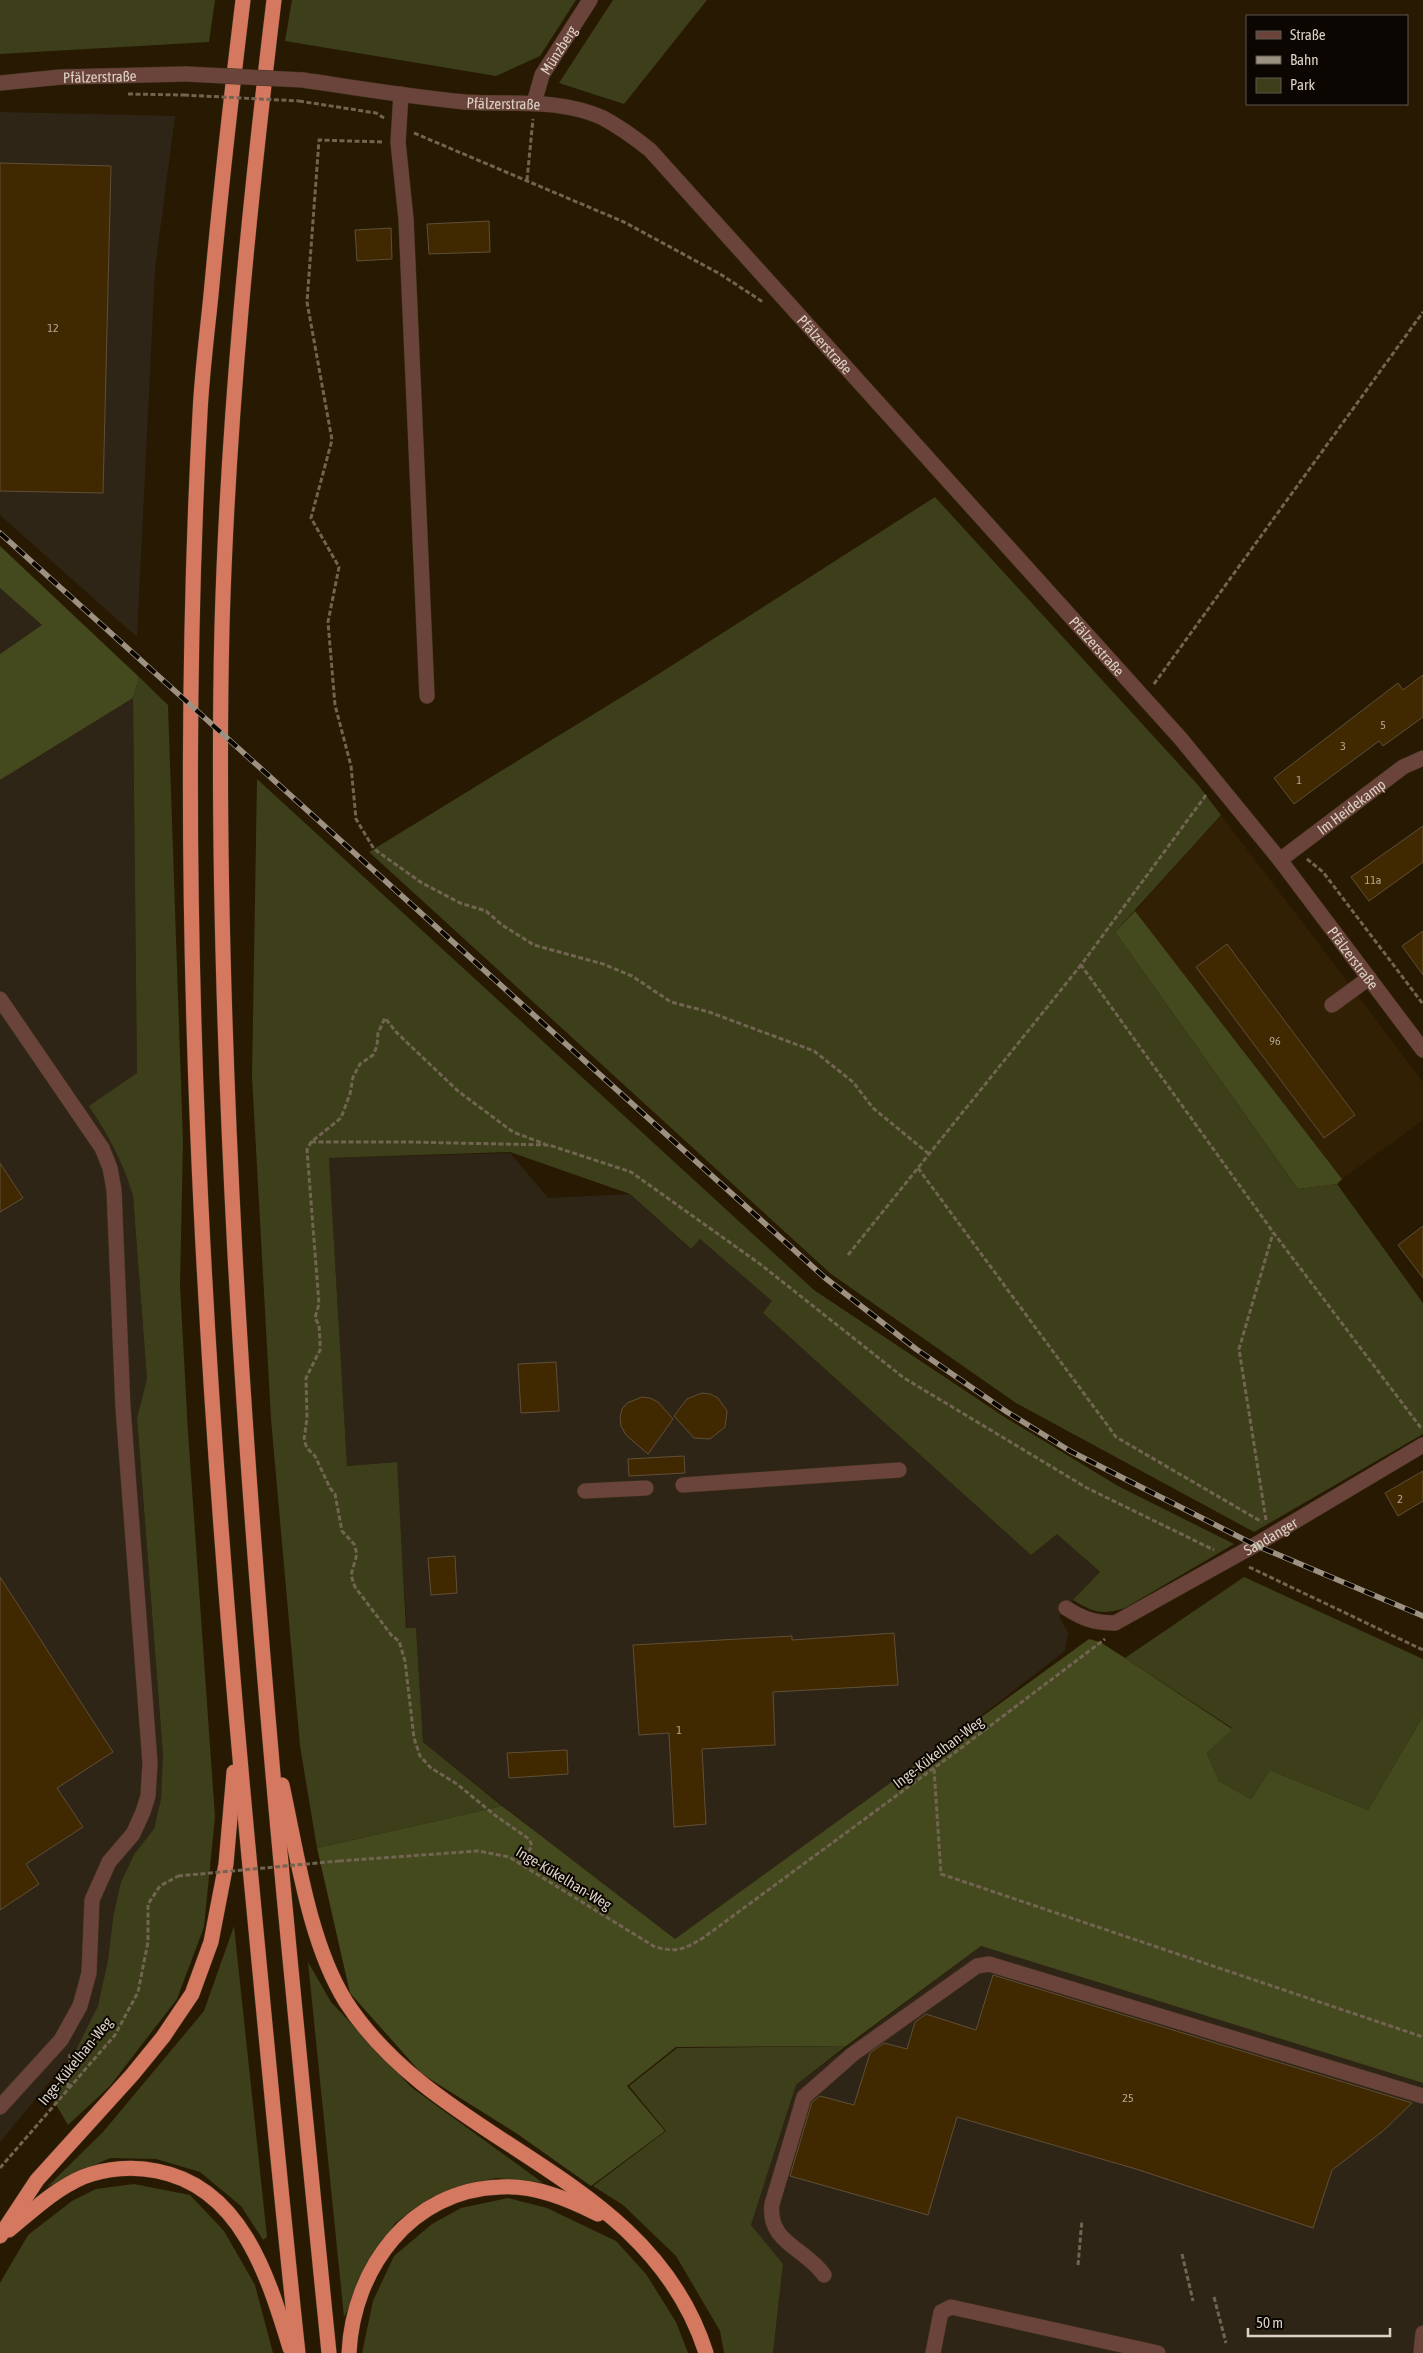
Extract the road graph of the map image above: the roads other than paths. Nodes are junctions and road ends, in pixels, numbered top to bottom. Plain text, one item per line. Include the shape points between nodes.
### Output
1 (243, 0) edge
2 (274, 0) edge
3 (590, 0) edge
4 (0, 83) edge
5 (401, 94) junction
6 (534, 104) junction
7 (427, 696) dead end
8 (1423, 758) edge
9 (1280, 860) junction
10 (1369, 978) junction
11 (0, 998) edge
12 (1332, 1005) dead end
13 (1423, 1050) edge
14 (1423, 1446) edge
15 (899, 1470) dead end
16 (682, 1485) dead end
17 (646, 1488) dead end
18 (585, 1491) dead end
19 (1066, 1608) dead end
20 (268, 1728) junction
21 (237, 1733) junction
22 (1423, 2096) edge
23 (0, 2107) edge
24 (629, 2235) junction
25 (0, 2237) edge
26 (824, 2275) dead end
27 (1423, 2334) edge
28 (292, 2353) edge
29 (298, 2353) edge
30 (329, 2353) edge
31 (349, 2353) edge
32 (706, 2353) edge
33 (933, 2353) edge
34 (1158, 2353) edge
35 (1421, 2353) edge

1 - 21 highway via 200,408 191,637 191,882 200,1202 212,1428
2 - 20 highway via 253,174 232,397 222,627 221,855 227,1100 244,1419
3 - 6 street, Münzberg via 542,75
4 - 5 street, Pfälzerstraße, bridge via 62,77 186,74 303,80
5 - 6 street, Pfälzerstraße via 466,102
5 - 7 street via 398,142 406,219
6 - 9 street, Pfälzerstraße via 570,108 602,117 650,150 1144,698
8 - 9 street, Im Heidekamp via 1403,767
9 - 10 street, Pfälzerstraße
10 - 12 street
10 - 13 street, Pfälzerstraße
11 - 23 street via 102,1148 110,1168 114,1190 123,1398 150,1776 148,1796 133,1834 109,1862 92,1900 88,1973 80,2006 61,2040
14 - 19 street, Sandanger via 1116,1623 1082,1619
15 - 16 street
17 - 18 street
20 - 24 highway via 310,1911 327,1964 346,2002 378,2041 424,2087 564,2179
20 - 30 highway
21 - 25 highway via 226,1864 211,1942 192,1994 132,2075 37,2180
21 - 29 highway
22 - 26 street via 989,1964 977,1966 853,2054 804,2097 770,2218 784,2240 818,2266
24 - 31 highway via 579,2204 552,2194 502,2187 458,2194 418,2214 386,2245 363,2288
24 - 32 highway via 651,2255 670,2280
25 - 28 highway via 50,2196 83,2177 118,2168 146,2168 169,2173 211,2194 232,2215 257,2256
27 - 35 street
33 - 34 street via 941,2312 951,2307

